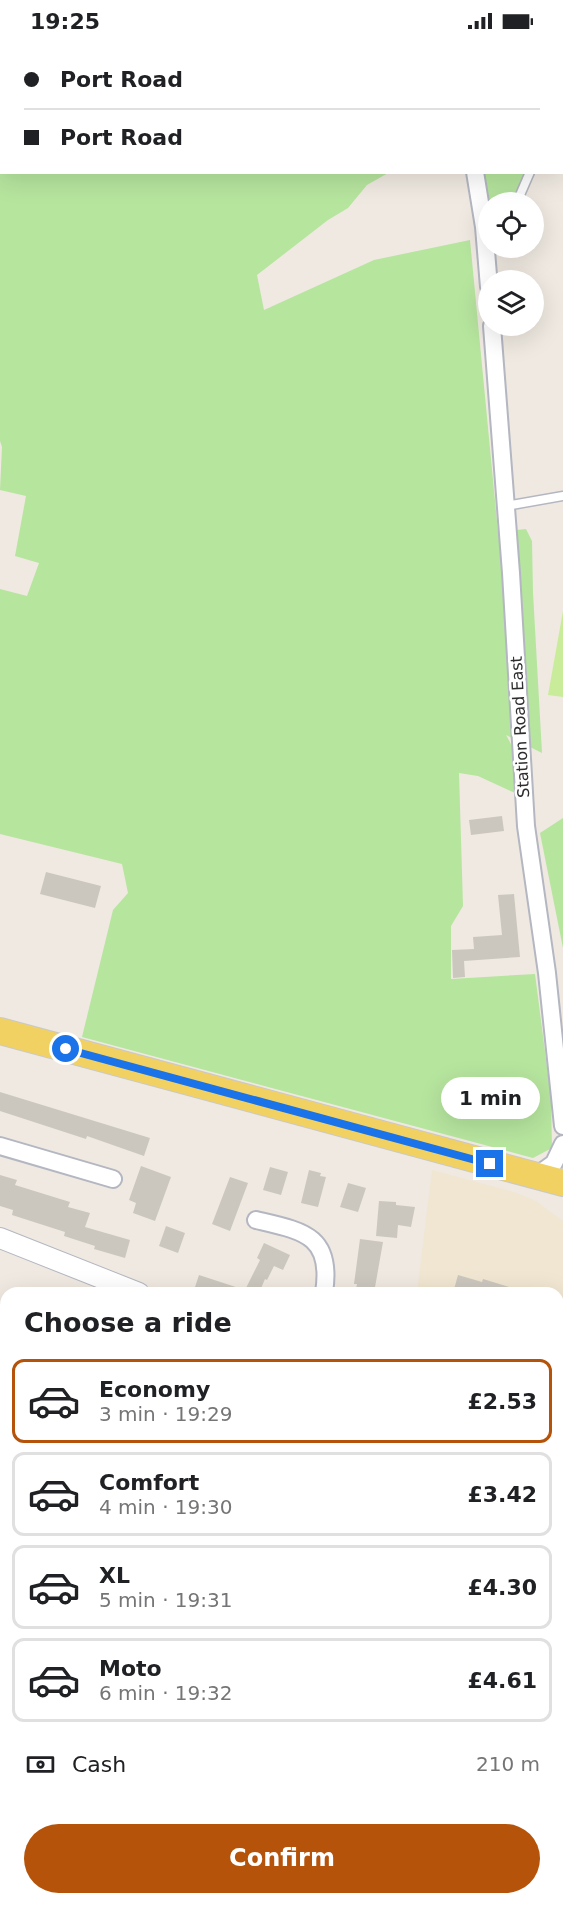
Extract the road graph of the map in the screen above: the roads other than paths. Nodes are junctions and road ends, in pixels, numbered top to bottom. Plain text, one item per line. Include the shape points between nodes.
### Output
1 (475, 174) edge
2 (529, 174) edge
3 (478, 192) edge
4 (521, 192) edge
5 (493, 336) edge
6 (563, 496) edge
7 (506, 506) junction
8 (0, 1031) edge
9 (563, 1126) edge
10 (563, 1144) edge
11 (0, 1146) edge
12 (536, 1176) junction
13 (112, 1179) dead end
14 (563, 1184) edge
15 (256, 1220) dead end
16 (0, 1238) edge
17 (124, 1287) edge
18 (325, 1287) edge

1 - 3 street
2 - 4 lane
5 - 7 street, Station Road East
6 - 7 lane
7 - 9 street, Station Road East via 526,826
8 - 12 main road
10 - 12 street via 554,1163
11 - 13 street
12 - 14 main road
15 - 18 street via 309,1236 324,1257
16 - 17 street

